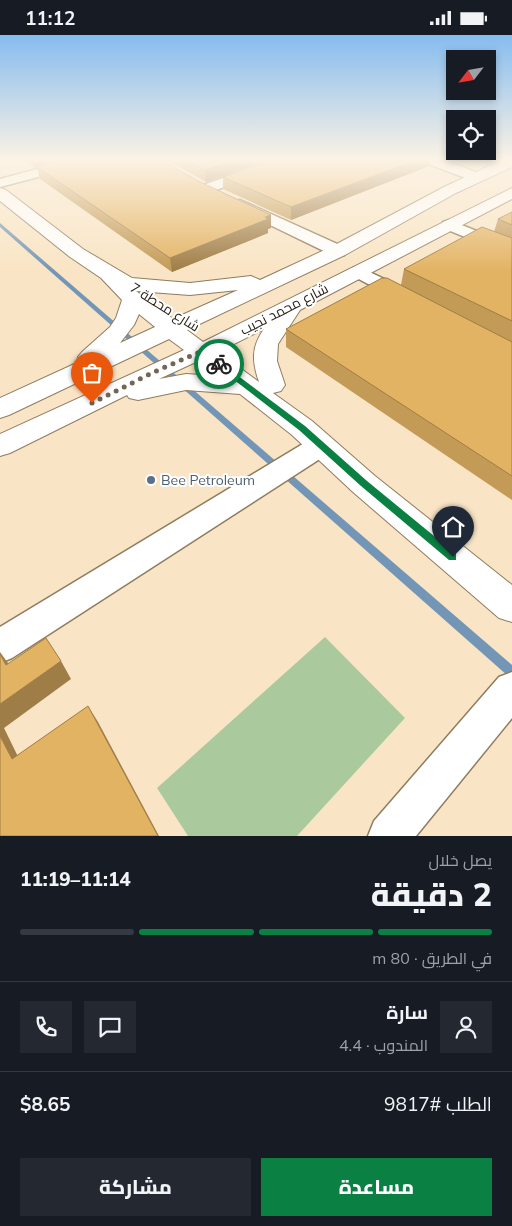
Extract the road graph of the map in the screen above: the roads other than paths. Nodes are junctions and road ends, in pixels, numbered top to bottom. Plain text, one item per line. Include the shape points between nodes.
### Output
1 (4, 196) edge
2 (220, 196) edge
3 (440, 196) edge
4 (505, 196) edge
5 (449, 225) junction
6 (338, 251) junction
7 (512, 251) edge
8 (359, 271) junction
9 (285, 275) junction
10 (132, 291) junction
11 (295, 303) junction
12 (427, 308) edge
13 (180, 325) junction
14 (211, 347) junction
15 (56, 383) junction
16 (272, 385) junction
17 (246, 386) junction
18 (0, 409) edge
19 (77, 410) junction
20 (311, 437) junction
21 (0, 446) edge
22 (512, 606) edge
23 (0, 646) edge
24 (512, 690) edge
25 (389, 836) edge

1 - 10 main road, شارع محطة 7
2 - 6 street
3 - 6 main road, شارع محمد نجيب
4 - 5 main road, شارع محمد نجيب
5 - 7 street
5 - 8 main road, شارع محمد نجيب
6 - 9 main road, شارع محمد نجيب
8 - 11 main road, شارع محمد نجيب
8 - 12 street
9 - 10 main road via 240,284
9 - 13 main road, شارع محمد نجيب
10 - 13 main road, شارع محطة 7
10 - 15 main road via 130,316 119,331
11 - 14 main road, شارع محمد نجيب
11 - 16 main road via 268,339 263,352
13 - 14 main road, شارع محطة 7
13 - 15 main road, شارع محمد نجيب
14 - 16 main road, شارع محطة 7
14 - 17 main road, شارع محطة 7
14 - 19 main road, شارع محمد نجيب
15 - 18 main road, شارع محمد نجيب
16 - 20 main road, شارع محطة 7
17 - 19 main road via 172,384
17 - 20 main road, شارع محطة 7
19 - 21 main road, شارع محمد نجيب
20 - 22 main road, شارع محطة 7
20 - 23 street
24 - 25 street

